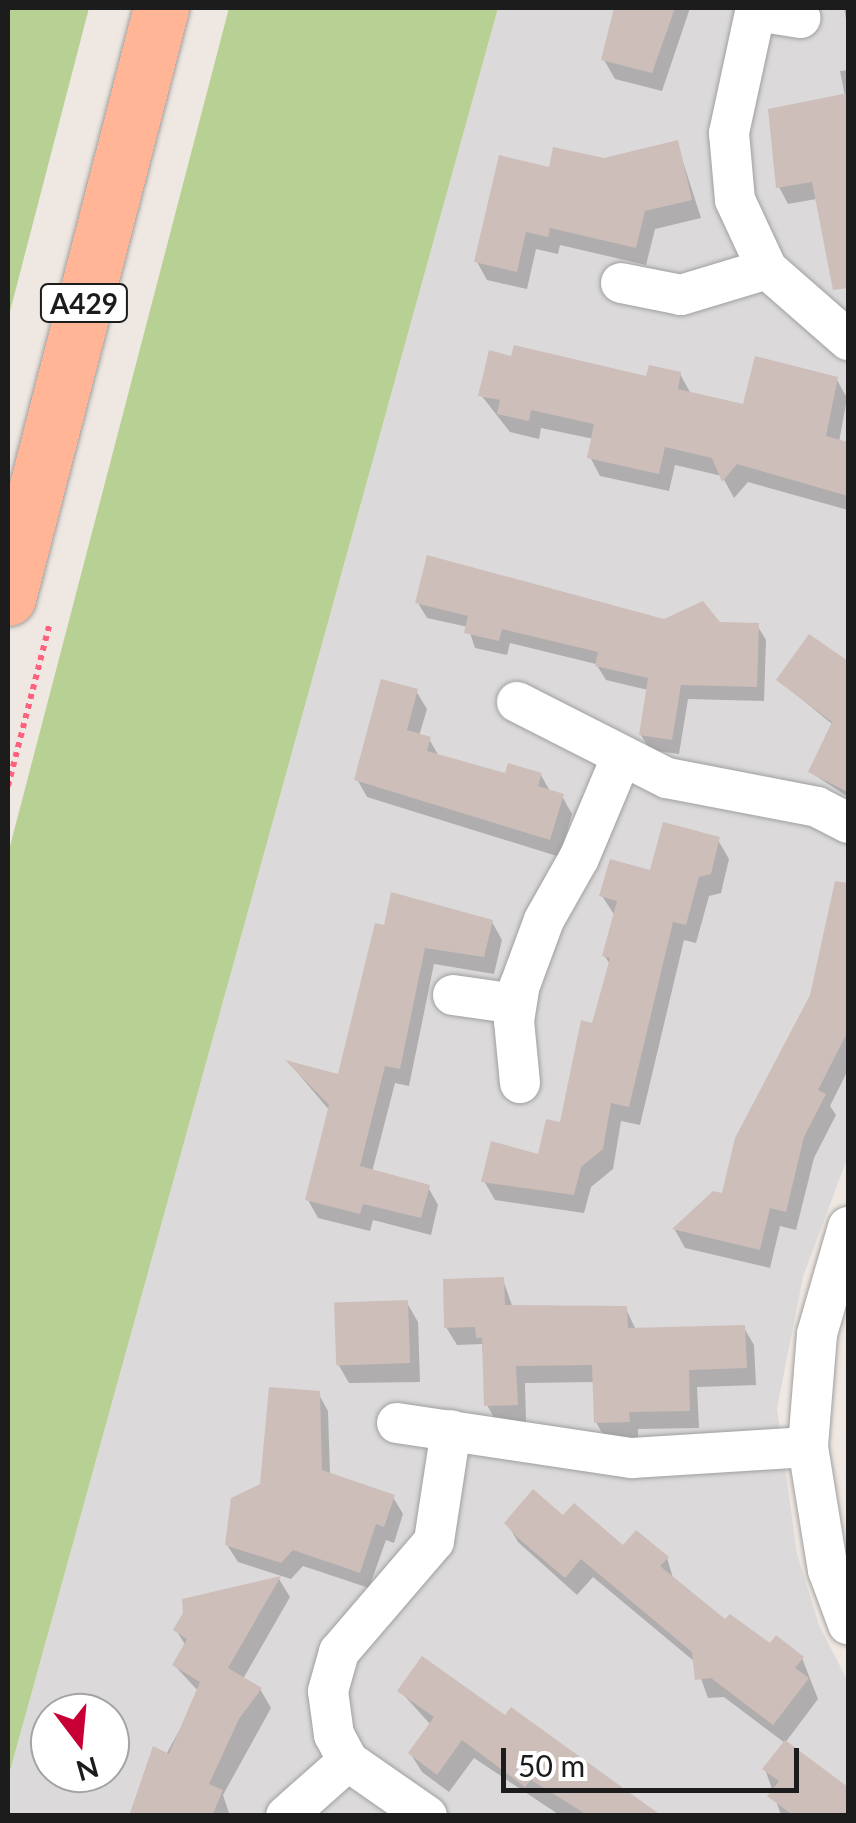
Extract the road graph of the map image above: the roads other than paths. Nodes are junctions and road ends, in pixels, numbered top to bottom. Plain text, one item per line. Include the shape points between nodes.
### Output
1 (161, 8) edge
2 (756, 9) edge
3 (800, 18) dead end
4 (767, 268) junction
5 (621, 283) dead end
6 (848, 340) edge
7 (8, 598) edge
8 (517, 702) dead end
9 (621, 758) junction
10 (848, 824) edge
11 (453, 995) dead end
12 (516, 1004) junction
13 (520, 1083) dead end
14 (848, 1227) edge
15 (397, 1423) dead end
16 (451, 1430) junction
17 (808, 1447) junction
18 (848, 1624) edge
19 (348, 1761) junction
20 (286, 1816) edge
21 (427, 1816) edge

1 - 7 main road, A429
2 - 3 street
2 - 4 street via 733,102 729,161 735,200
4 - 5 street via 681,295
4 - 6 street
8 - 9 street
9 - 10 street via 694,786 818,806
9 - 12 street via 544,920
11 - 12 street
12 - 13 street
14 - 17 street via 817,1334
15 - 16 street
16 - 17 street via 632,1458
16 - 19 street via 434,1541 330,1671 329,1713
17 - 18 street via 828,1570
19 - 20 street
19 - 21 street

